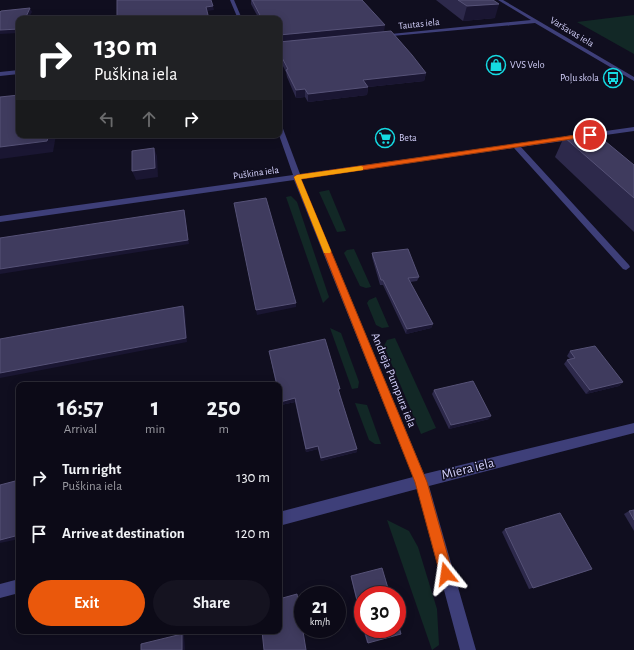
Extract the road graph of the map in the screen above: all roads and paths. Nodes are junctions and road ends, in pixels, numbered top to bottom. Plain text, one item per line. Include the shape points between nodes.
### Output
1 (232, 0) edge
2 (500, 0) edge
3 (239, 16) edge
4 (536, 21) junction
5 (374, 37) edge
6 (16, 72) edge
7 (0, 74) edge
8 (634, 79) edge
9 (634, 129) edge
10 (282, 134) edge
11 (516, 146) junction
12 (297, 177) junction
13 (0, 219) edge
14 (626, 267) dead end
15 (634, 428) edge
16 (421, 482) junction
17 (282, 518) edge
18 (16, 587) edge
19 (0, 591) edge
20 (468, 650) edge

1 - 3 street
2 - 4 street, Varšavas iela
4 - 5 street, Tautas iela
4 - 8 street, Varšavas iela
6 - 7 street
9 - 11 street, Puškina iela
10 - 12 street, Andreja Pumpura iela
11 - 12 street, Puškina iela
11 - 14 street
12 - 13 street, Puškina iela
12 - 16 street, Andreja Pumpura iela
15 - 16 street, Miera iela
16 - 17 street, Miera iela
16 - 20 street, Andreja Pumpura iela
18 - 19 street

